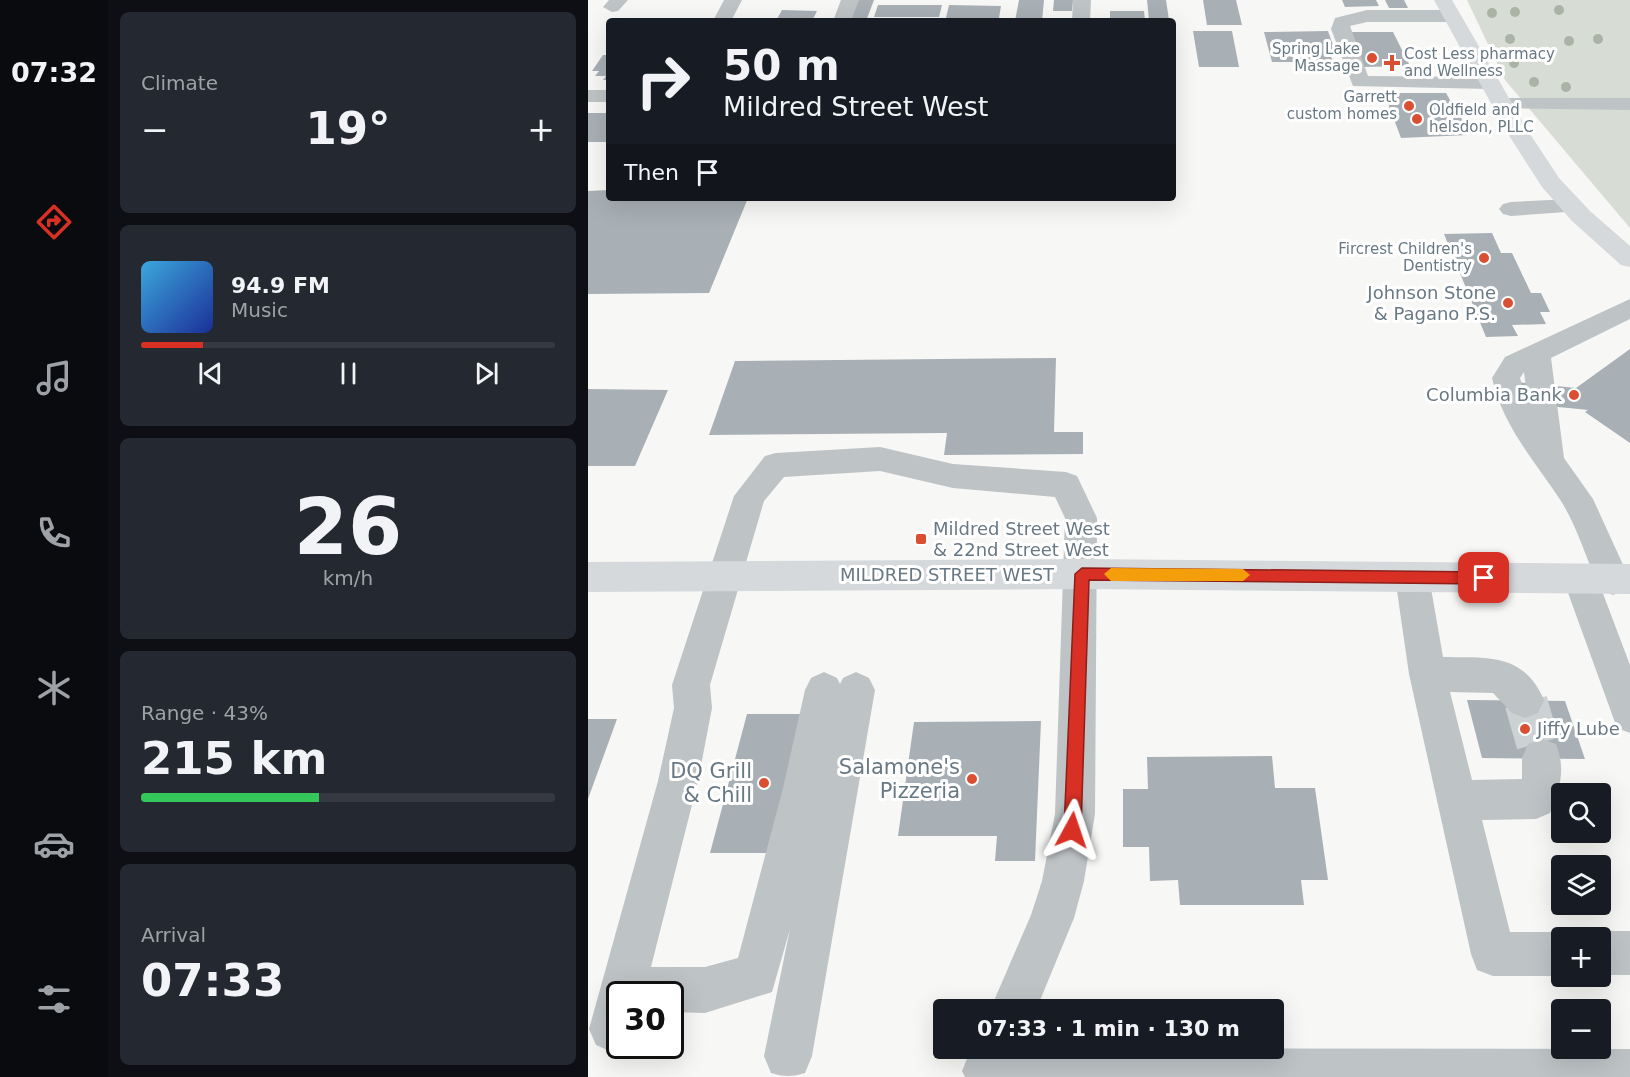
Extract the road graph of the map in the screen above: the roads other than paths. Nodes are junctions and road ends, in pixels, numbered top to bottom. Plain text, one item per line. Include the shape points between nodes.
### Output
1 (733, 0) edge
2 (850, 0) edge
3 (1082, 0) edge
4 (1448, 8) edge
5 (724, 18) edge
6 (843, 18) edge
7 (1081, 18) edge
8 (1429, 72) dead end
9 (1358, 74) junction
10 (1490, 83) junction
11 (588, 96) edge
12 (606, 96) edge
13 (1630, 104) edge
14 (1507, 113) junction
15 (1630, 118) edge
16 (1572, 206) junction
17 (1511, 209) dead end
18 (1630, 259) edge
19 (1630, 308) edge
20 (1082, 574) junction
21 (725, 576) junction
22 (588, 577) edge
23 (1412, 577) junction
24 (1608, 579) edge
25 (1427, 674) junction
26 (1525, 700) tunnel mouth
27 (1630, 715) edge
28 (1542, 758) tunnel mouth
29 (1455, 801) junction
30 (1611, 953) edge
31 (1630, 953) edge
32 (1551, 954) edge
33 (625, 981) edge
34 (684, 993) edge
35 (1018, 999) edge
36 (788, 1056) dead end
37 (989, 1066) edge
38 (1630, 1073) edge

1 - 5 street
2 - 6 street
3 - 7 street
4 - 9 street via 1342,22 1340,29
4 - 10 main road
8 - 9 street
9 - 10 street
10 - 14 main road
11 - 12 street
13 - 14 street
14 - 15 street
14 - 16 main road via 1550,182
16 - 17 street
16 - 18 main road
19 - 24 street via 1536,353 1550,462 1582,508
20 - 21 main road, MILDRED STREET WEST
20 - 21 street via 1081,518 1066,484 952,476 880,459 776,465 750,496
20 - 23 main road, MILDRED STREET WEST
20 - 35 street via 1075,814 1052,918
21 - 22 main road, MILDRED STREET WEST
21 - 33 street via 690,685 693,708 678,780
23 - 24 main road, MILDRED STREET WEST
23 - 25 street
24 - 27 street
25 - 26 street via 1502,676
25 - 29 street
28 - 29 street via 1542,783 1536,799
29 - 32 street via 1493,954
30 - 31 street
34 - 36 street via 756,976 803,788 840,690
37 - 38 street

